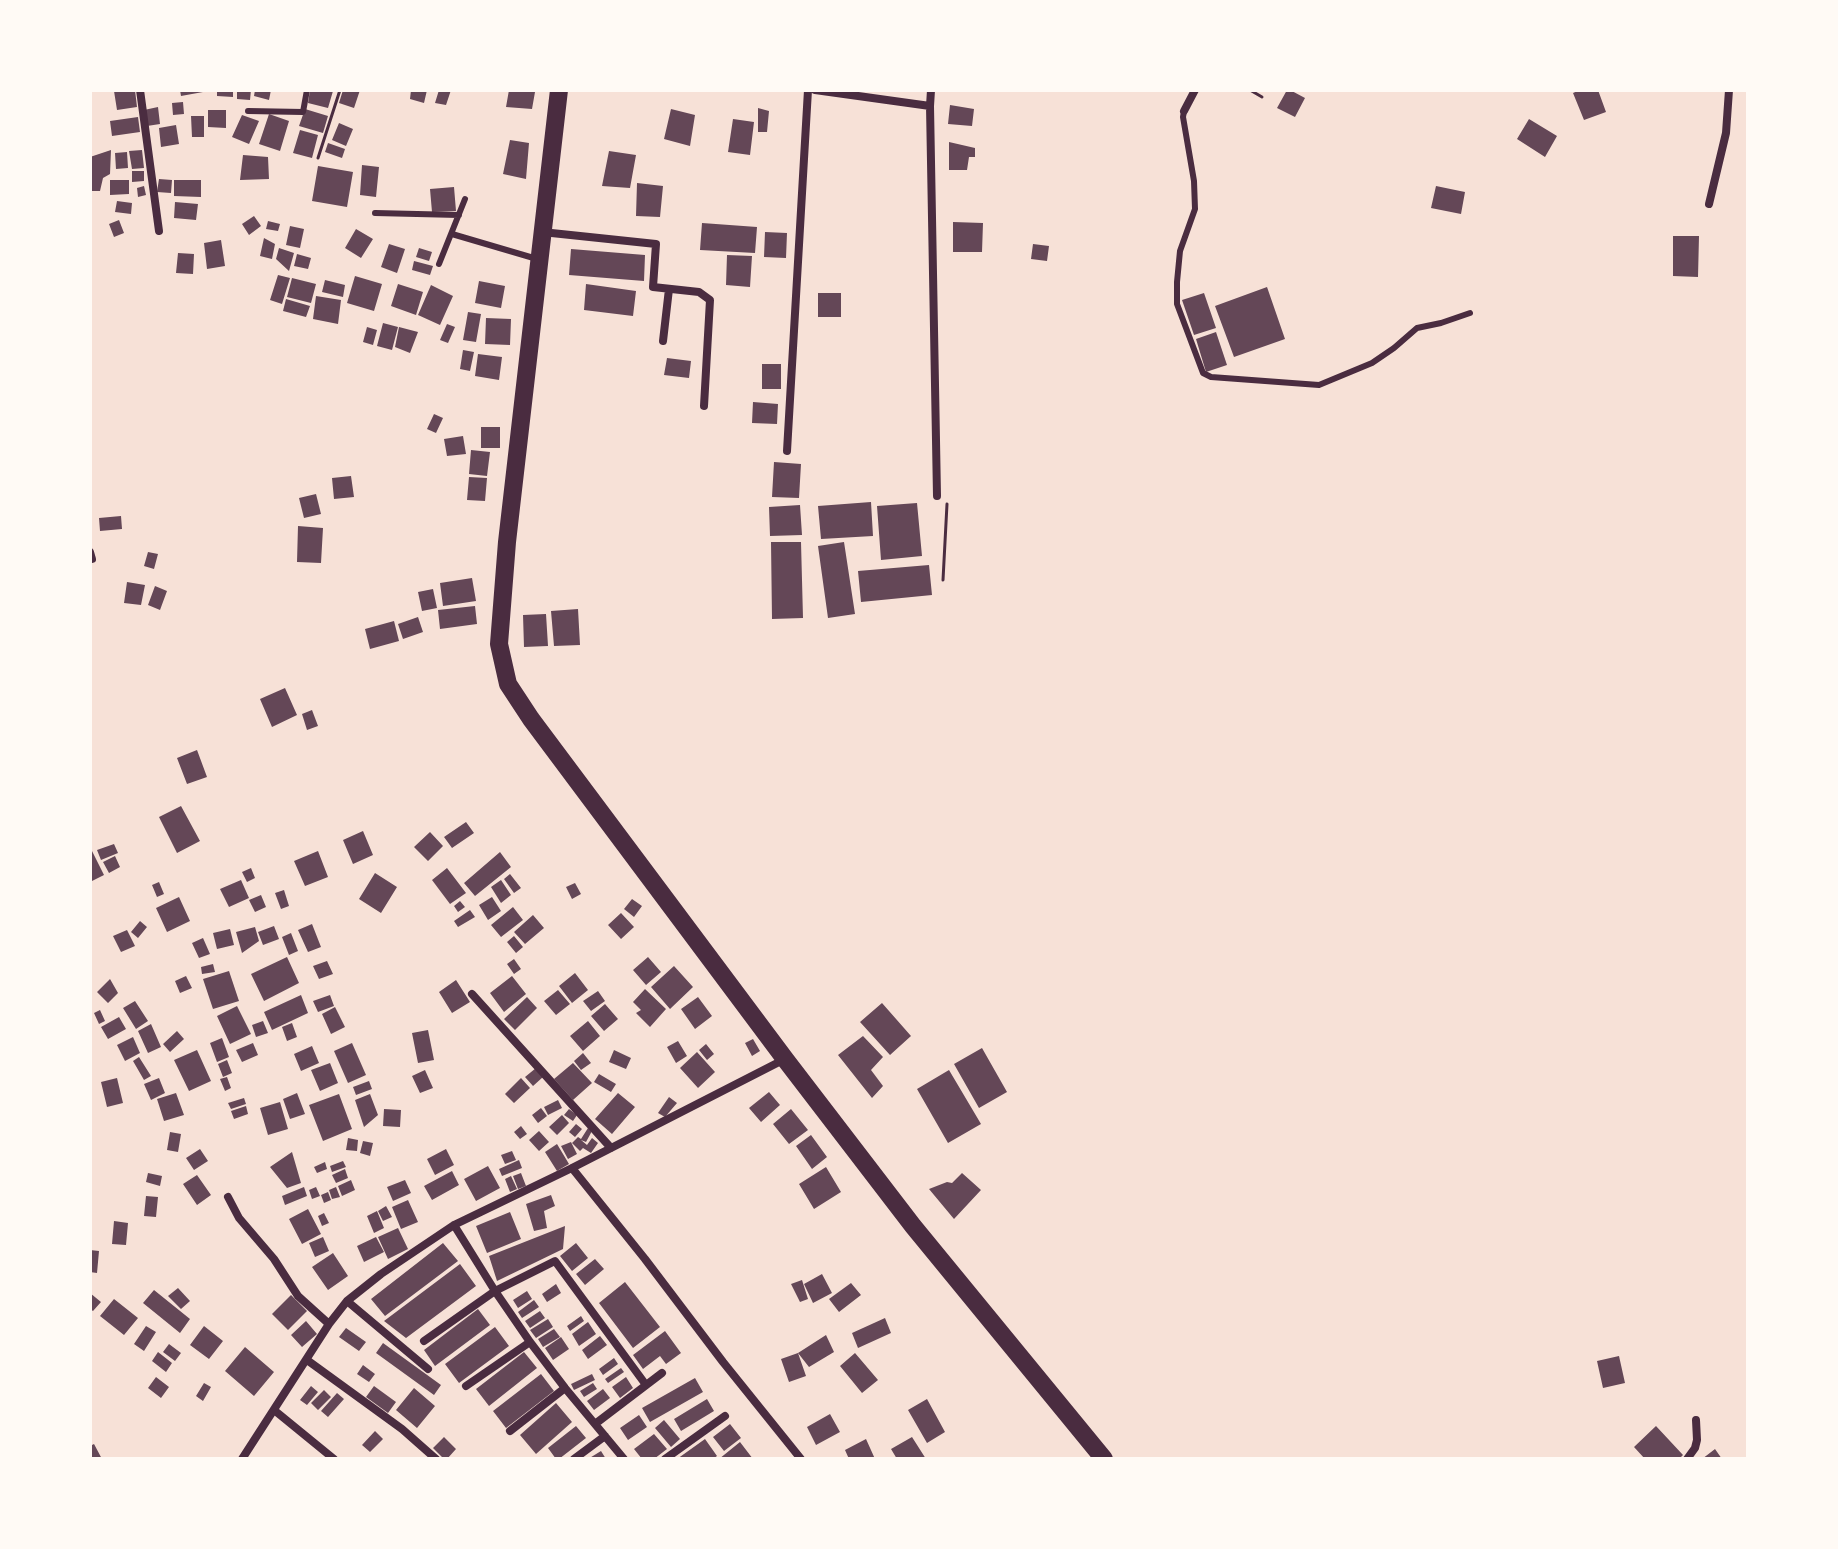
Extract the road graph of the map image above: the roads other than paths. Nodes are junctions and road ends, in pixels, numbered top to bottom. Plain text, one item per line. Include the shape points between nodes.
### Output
1 (140, 90) edge
2 (307, 90) edge
3 (559, 90) edge
4 (808, 90) edge
5 (815, 90) edge
6 (931, 90) edge
7 (1195, 90) edge
8 (1729, 90) edge
9 (930, 106) junction
10 (248, 111) dead end
11 (1184, 111) joint
12 (465, 199) dead end
13 (1709, 204) dead end
14 (375, 213) dead end
15 (459, 215) junction
16 (159, 231) dead end
17 (541, 232) junction
18 (452, 234) junction
19 (538, 259) junction
20 (439, 264) dead end
21 (669, 289) junction
22 (1470, 313) dead end
23 (663, 341) dead end
24 (704, 406) dead end
25 (787, 451) dead end
26 (937, 496) road end
27 (472, 994) dead end
28 (785, 1059) junction
29 (611, 1148) junction
30 (572, 1168) junction
31 (228, 1197) dead end
32 (454, 1225) junction
33 (495, 1291) junction
34 (347, 1301) junction
35 (329, 1324) junction
36 (424, 1341) dead end
37 (530, 1342) junction
38 (307, 1360) junction
39 (428, 1369) dead end
40 (662, 1373) dead end
41 (646, 1385) junction
42 (466, 1386) dead end
43 (565, 1388) junction
44 (274, 1410) junction
45 (725, 1416) dead end
46 (1696, 1420) dead end
47 (595, 1424) junction
48 (510, 1431) dead end
49 (605, 1436) junction
50 (242, 1459) edge
51 (334, 1459) edge
52 (436, 1459) edge
53 (574, 1459) edge
54 (624, 1459) edge
55 (665, 1459) edge
56 (801, 1459) edge
57 (1104, 1459) edge
58 (1687, 1459) edge

1 - 16 street
2 - 10 lane via 303,112
3 - 17 main road
4 - 25 street
5 - 9 street
6 - 9 street
7 - 11 street
8 - 13 street via 1726,133
9 - 26 street
11 - 22 lane via 1195,209 1180,251 1177,304 1203,373 1319,385 1372,363 1417,328
12 - 15 lane
14 - 15 lane
15 - 18 lane
17 - 19 main road
17 - 21 street via 656,244 653,287
18 - 19 lane
18 - 20 lane
19 - 28 main road via 499,644 508,684
21 - 23 street
21 - 24 street via 699,292 710,300
27 - 29 street
28 - 29 street
28 - 57 main road via 913,1226
29 - 30 street
30 - 32 street
30 - 56 street
31 - 35 street via 298,1296
32 - 33 street
32 - 34 street
33 - 36 street
33 - 37 street
33 - 41 street via 555,1261
34 - 35 street
34 - 39 street
35 - 38 street
37 - 42 street
37 - 43 street
38 - 44 street
38 - 52 street
40 - 41 street
41 - 47 street
43 - 47 street
43 - 48 street
44 - 50 street
44 - 51 street
45 - 55 street
46 - 58 street via 1697,1440
47 - 49 street
49 - 53 street
49 - 54 street

